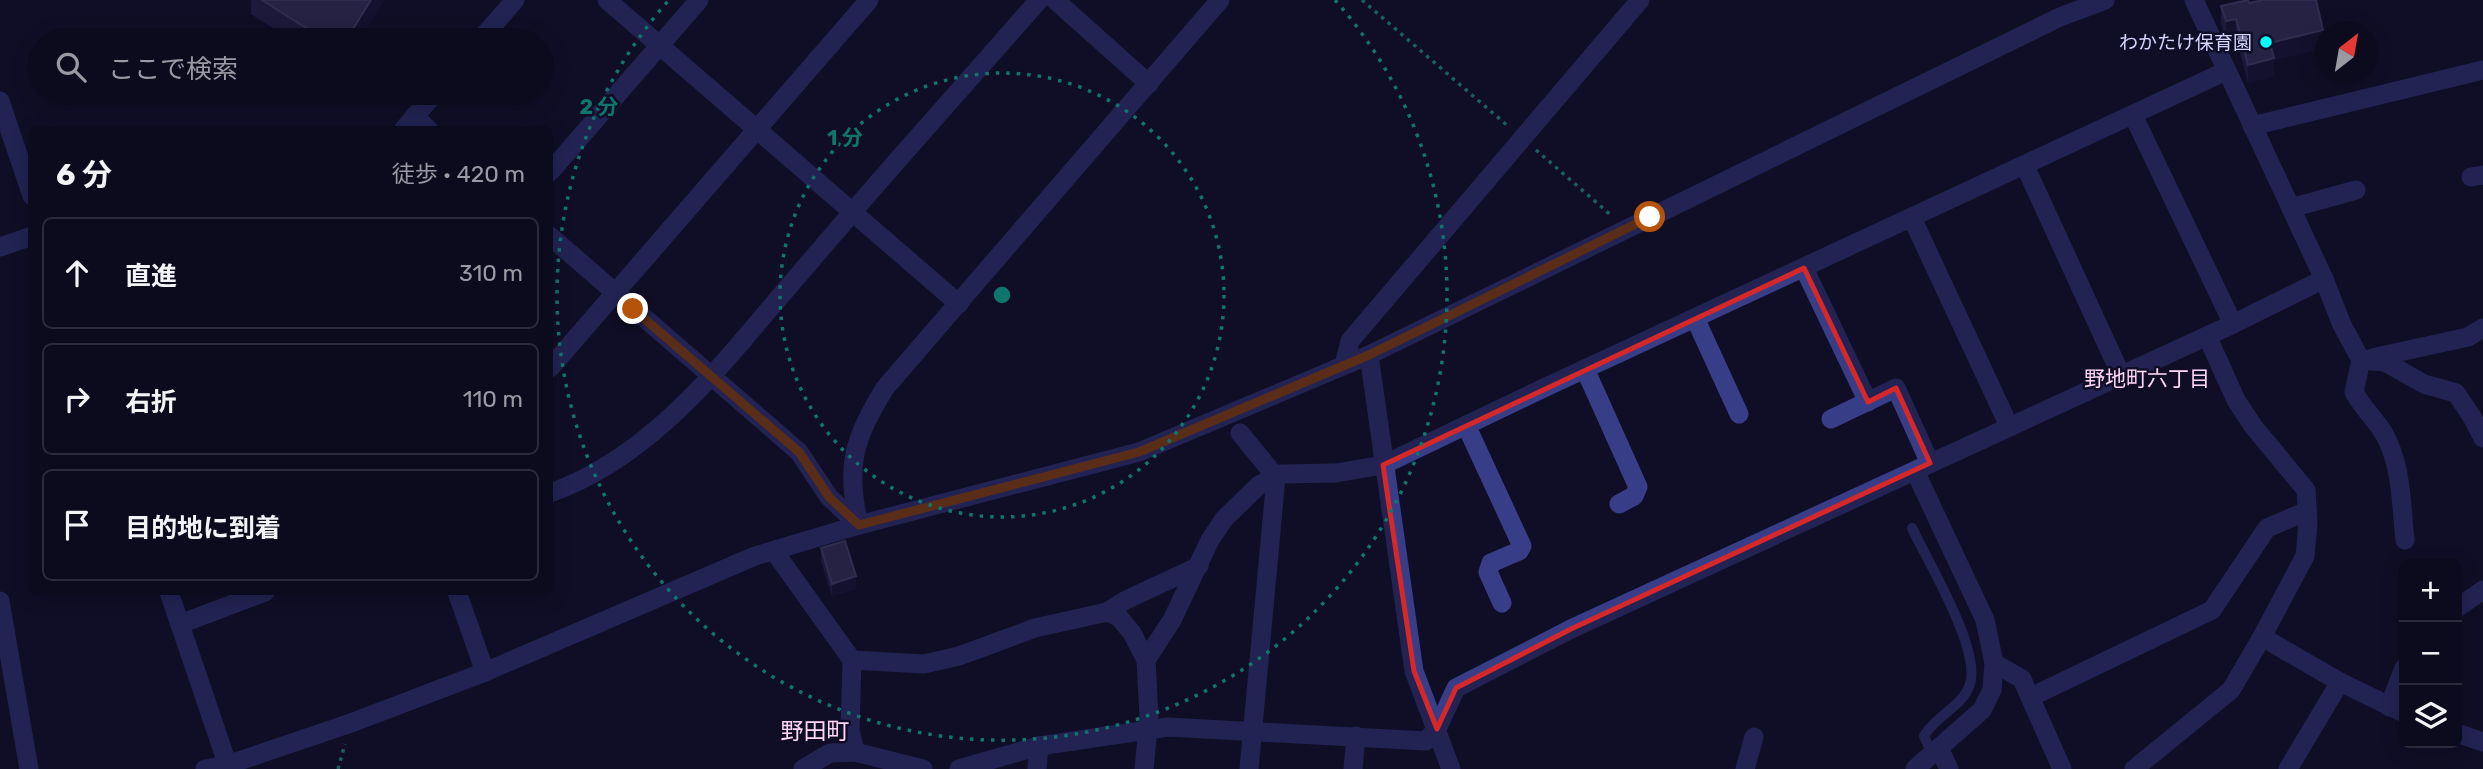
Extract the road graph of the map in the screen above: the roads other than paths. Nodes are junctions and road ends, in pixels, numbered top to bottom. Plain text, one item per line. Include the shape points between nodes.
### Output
1 (515, 0) edge
2 (607, 0) edge
3 (699, 0) edge
4 (869, 0) edge
5 (1039, 0) edge
6 (1055, 0) edge
7 (1220, 0) edge
8 (1640, 0) edge
9 (2105, 0) edge
10 (2194, 0) edge
11 (490, 28) edge
12 (660, 45) junction
13 (2226, 71) junction
14 (2483, 71) edge
15 (1149, 84) junction
16 (0, 101) edge
17 (428, 105) edge
18 (2133, 115) junction
19 (415, 125) edge
20 (2252, 125) junction
21 (757, 128) junction
22 (2025, 166) junction
23 (553, 169) edge
24 (28, 184) edge
25 (2356, 190) dead end
26 (2291, 208) junction
27 (852, 213) junction
28 (1912, 218) junction
29 (28, 237) edge
30 (553, 239) edge
31 (0, 247) edge
32 (1804, 268) junction
33 (2324, 279) junction
34 (614, 292) junction
35 (959, 304) junction
36 (1695, 318) junction
37 (2232, 324) junction
38 (2483, 328) edge
39 (2207, 336) junction
40 (1369, 355) junction
41 (2361, 360) junction
42 (553, 364) edge
43 (1344, 365) junction
44 (1585, 369) junction
45 (2121, 375) junction
46 (712, 377) junction
47 (1868, 401) junction
48 (1739, 414) dead end
49 (1831, 419) dead end
50 (1466, 425) junction
51 (2009, 426) junction
52 (1240, 433) dead end
53 (2483, 438) edge
54 (1383, 465) junction
55 (1923, 467) junction
56 (1276, 477) junction
57 (553, 492) edge
58 (1619, 504) dead end
59 (2307, 511) junction
60 (859, 525) junction
61 (1912, 528) dead end
62 (2405, 540) dead end
63 (774, 551) junction
64 (1199, 566) junction
65 (2483, 590) edge
66 (170, 595) edge
67 (257, 595) edge
68 (458, 595) edge
69 (0, 601) edge
70 (1503, 603) dead end
71 (2462, 605) edge
72 (1107, 612) junction
73 (180, 624) junction
74 (2262, 637) junction
75 (852, 660) junction
76 (1146, 660) junction
77 (1994, 663) junction
78 (485, 672) junction
79 (6, 673) edge
80 (2340, 682) junction
81 (2401, 685) edge
82 (2031, 697) junction
83 (2397, 710) edge
84 (1147, 729) junction
85 (1437, 729) junction
86 (1252, 731) junction
87 (2462, 735) edge
88 (1356, 736) junction
89 (1754, 737) dead end
90 (2483, 742) edge
91 (1039, 746) junction
92 (1936, 751) junction
93 (855, 752) junction
94 (228, 767) edge
95 (29, 769) edge
96 (205, 769) edge
97 (803, 769) edge
98 (923, 769) edge
99 (959, 769) edge
100 (1037, 769) edge
101 (1144, 769) edge
102 (1249, 769) edge
103 (1353, 769) edge
104 (1451, 769) edge
105 (1745, 769) edge
106 (1915, 769) edge
107 (1949, 769) edge
108 (2063, 769) edge
109 (2134, 769) edge
110 (2288, 769) edge

1 - 11 street
2 - 12 street
3 - 12 street
4 - 21 street
5 - 27 street
6 - 15 street
7 - 15 street
8 - 43 street via 1350,341
9 - 40 street via 2060,17
10 - 13 street
12 - 21 street
12 - 23 street
13 - 18 street
13 - 20 street
14 - 20 street
15 - 35 street
16 - 24 street
17 - 19 street
18 - 22 street
18 - 37 street
20 - 26 street
21 - 27 street
21 - 34 street
22 - 28 street
22 - 45 street
25 - 26 street
26 - 33 street
27 - 35 street
27 - 46 street
28 - 32 street
28 - 51 street
29 - 31 street
30 - 34 street
32 - 36 street
32 - 47 street
33 - 37 street
33 - 41 street
34 - 42 street
34 - 46 street
35 - 60 street via 884,388 865,420 851,476
36 - 44 street
36 - 48 street
37 - 39 street
38 - 41 street via 2468,337
39 - 45 street
39 - 59 street via 2236,400 2306,490
40 - 43 street
40 - 54 street
41 - 53 street via 2385,362 2424,384 2456,393
41 - 62 street via 2354,392 2394,456
43 - 60 street via 1139,452
44 - 50 street
44 - 58 street via 1638,487 1634,496
45 - 51 street
46 - 57 street via 639,443
46 - 60 street via 799,452 829,497
47 - 49 street
47 - 55 street via 1896,388
50 - 54 street
50 - 70 street via 1522,546 1490,563 1488,572
51 - 55 street
52 - 56 street
54 - 56 street
54 - 85 street via 1414,671
55 - 77 street via 1985,620
55 - 85 street via 1571,629 1456,688
56 - 64 street via 1259,485 1224,519
56 - 86 street
59 - 74 street via 2305,556
59 - 82 street via 2267,528 2212,610
60 - 63 street
61 - 92 lane via 1961,628 1972,661 1970,684 1924,736
63 - 75 street
63 - 78 street
64 - 72 street
64 - 76 street
65 - 71 street
66 - 73 street
67 - 73 street
68 - 78 street
69 - 79 street
72 - 75 street via 1035,628 924,664
72 - 76 street via 1119,617
73 - 94 street
74 - 80 street
74 - 109 street via 2231,690
75 - 93 street via 850,730
76 - 84 street
77 - 82 street via 2022,679
77 - 92 street via 1992,690 1982,710
78 - 94 street
79 - 95 street
80 - 83 street
80 - 110 street
81 - 83 street
82 - 108 street
84 - 86 street
84 - 91 street
84 - 101 street
85 - 88 street via 1426,741
85 - 104 street
86 - 88 street
86 - 102 street
87 - 90 street
88 - 103 street
89 - 105 street
91 - 99 street
91 - 100 street
92 - 106 street
92 - 107 street
93 - 97 street via 830,753
93 - 98 street
94 - 96 street

